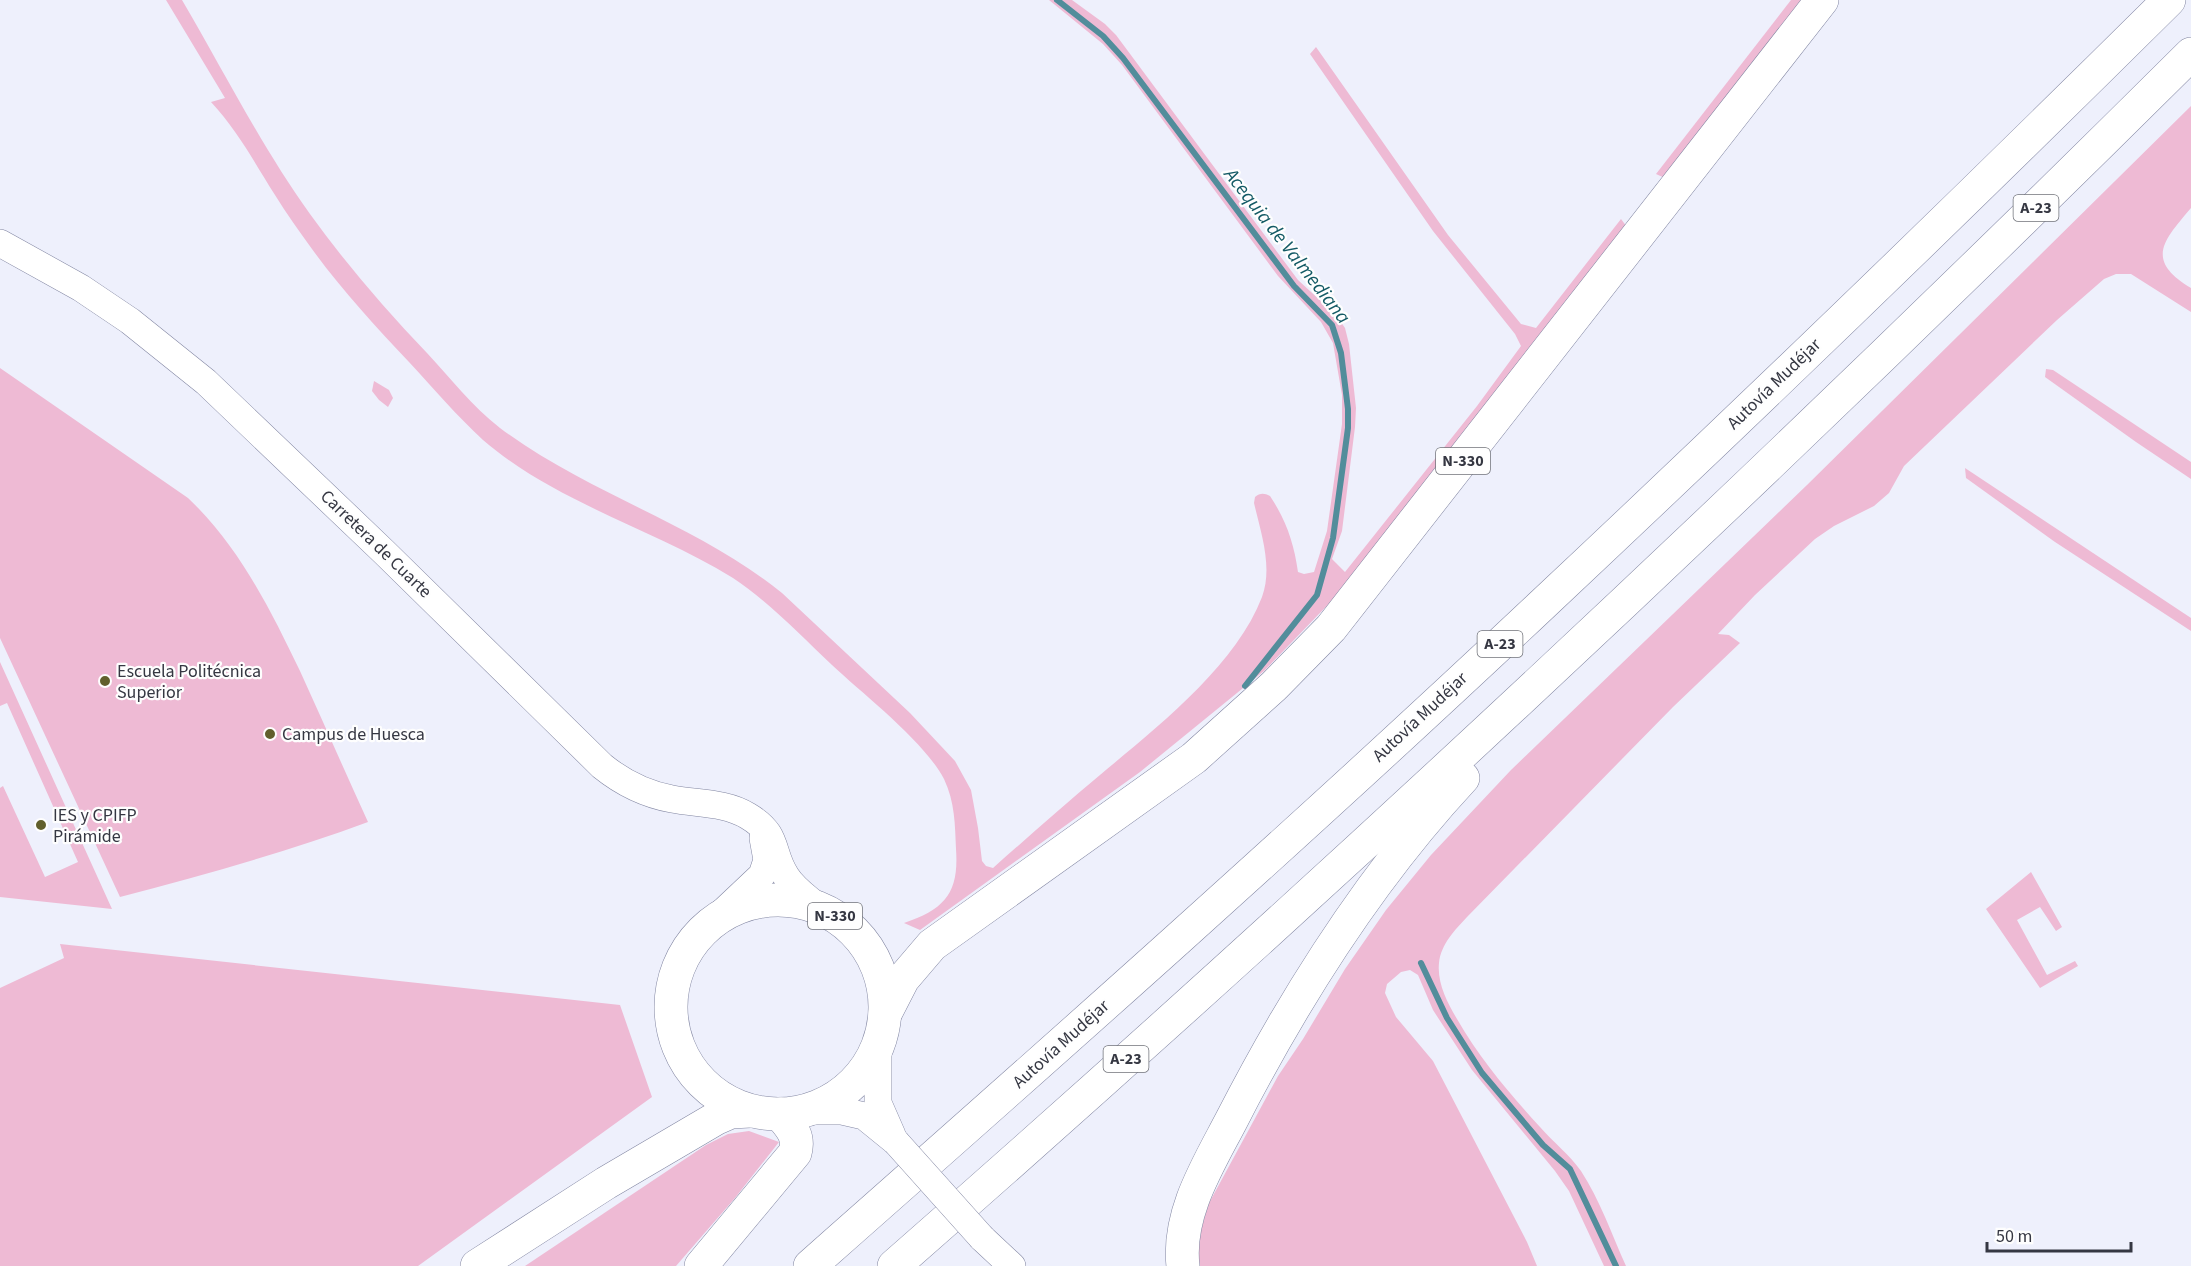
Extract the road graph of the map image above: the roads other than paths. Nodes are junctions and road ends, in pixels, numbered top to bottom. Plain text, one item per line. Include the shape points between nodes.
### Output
1 (1822, 0) edge
2 (2169, 0) edge
3 (2191, 54) edge
4 (0, 243) edge
5 (1501, 718) junction
6 (757, 822) junction
7 (819, 908) junction
8 (708, 926) junction
9 (863, 942) junction
10 (932, 945) junction
11 (885, 1014) junction
12 (878, 1047) junction
13 (679, 1049) junction
14 (778, 1112) junction
15 (896, 1142) junction
16 (606, 1183) junction
17 (982, 1238) junction
18 (477, 1266) edge
19 (701, 1266) edge
20 (810, 1266) edge
21 (894, 1266) edge
22 (1003, 1266) edge
23 (1012, 1266) edge
24 (1183, 1266) edge

1 - 10 highway, N-330 via 1330,628 1274,686 1194,758
2 - 20 highway, Autovía Mudéjar / A-23 via 1960,206 1542,605 1182,936
3 - 5 highway, A-23 via 1983,260
4 - 6 street, Carretera de Cuarte via 81,288 206,382 602,766 641,791 730,808
5 - 21 highway, A-23
5 - 24 highway via 1488,753 1451,791 1385,872 1310,980 1265,1054 1193,1199 1183,1237
6 - 7 street via 773,840 786,877
6 - 8 street via 766,849 762,875
7 - 8 highway, N-330 via 790,901 761,901 732,910
7 - 9 highway, N-330 via 836,916
8 - 13 highway, N-330 via 684,954 673,986 671,1019
9 - 10 highway, N-330 via 895,951
9 - 11 highway, N-330 via 878,968
10 - 11 highway, N-330 via 903,979
11 - 12 highway, N-330
12 - 14 highway, N-330 via 849,1088 820,1106
12 - 15 street via 878,1103
13 - 14 highway, N-330 via 696,1077 721,1098
13 - 16 highway, N-330 via 690,1086 688,1114 674,1132
14 - 15 street via 842,1111 864,1116
14 - 16 highway, N-330 via 731,1112
14 - 19 highway via 796,1137 795,1153
15 - 17 street, bridge
16 - 18 highway, N-330
17 - 22 street
17 - 23 street

